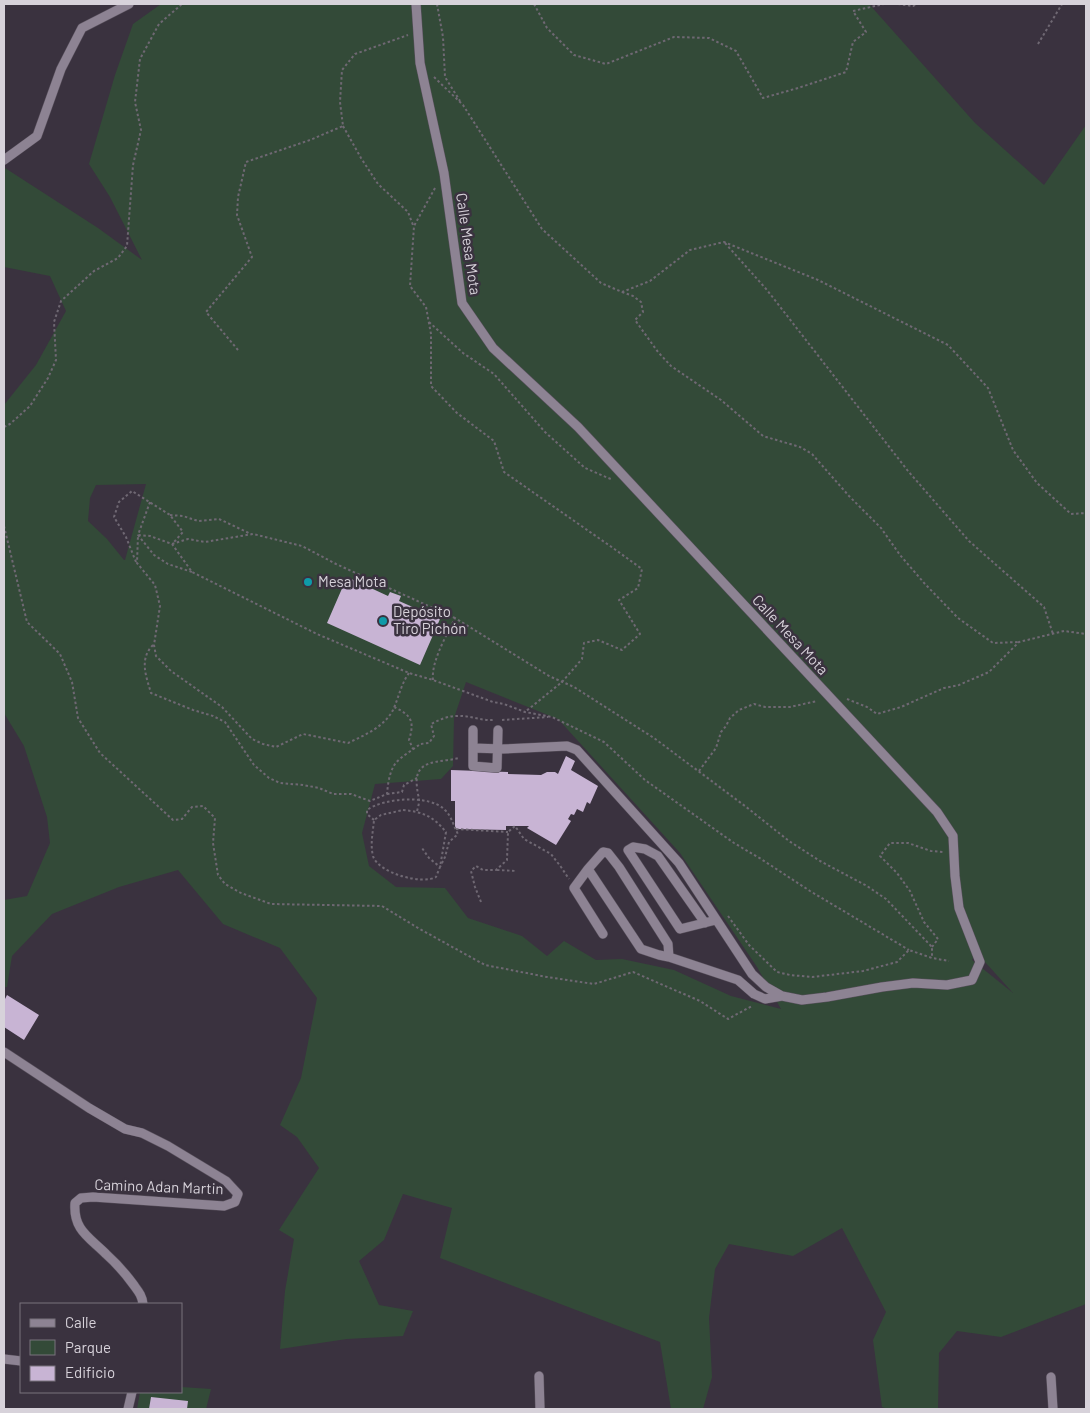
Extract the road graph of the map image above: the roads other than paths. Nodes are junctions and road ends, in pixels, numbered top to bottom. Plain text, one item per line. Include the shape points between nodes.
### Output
1 (129, 4) edge
2 (416, 4) edge
3 (4, 160) edge
4 (473, 730) dead end
5 (498, 730) dead end
6 (473, 748) junction
7 (498, 748) junction
8 (588, 869) junction
9 (716, 920) junction
10 (704, 923) junction
11 (602, 934) dead end
12 (669, 956) junction
13 (782, 996) junction
14 (4, 1052) edge
15 (143, 1303) edge
16 (4, 1358) edge
17 (20, 1361) edge
18 (539, 1376) dead end
19 (1051, 1377) dead end
20 (132, 1393) edge
21 (128, 1409) edge
22 (540, 1409) edge
23 (1053, 1409) edge

1 - 3 street via 82,28 61,68 37,136
2 - 13 street, Calle Mesa Mota via 420,63 444,173 462,303 493,348 578,427 937,812 953,836 959,908 980,962 972,980 947,985 913,983 882,986 802,1000
4 - 6 street
5 - 7 street
6 - 7 street, Calle Mesa Mota
6 - 7 street via 473,766 497,768
7 - 9 street, Calle Mesa Mota via 567,746 577,750 679,863
8 - 11 street via 574,888
8 - 12 street via 641,949
8 - 12 street via 603,852 608,853 668,944
9 - 10 street
9 - 13 street, Calle Mesa Mota via 752,974
10 - 10 street via 658,856 645,849 634,847 628,850 680,929
12 - 13 street via 738,980 765,999
14 - 15 street, Camino Adan Martin via 125,1129 142,1133 168,1146 226,1181 238,1194 235,1202 224,1206 92,1197 75,1202 76,1220 88,1239 129,1279 142,1296
16 - 17 street
18 - 22 street
19 - 23 street
20 - 21 street

